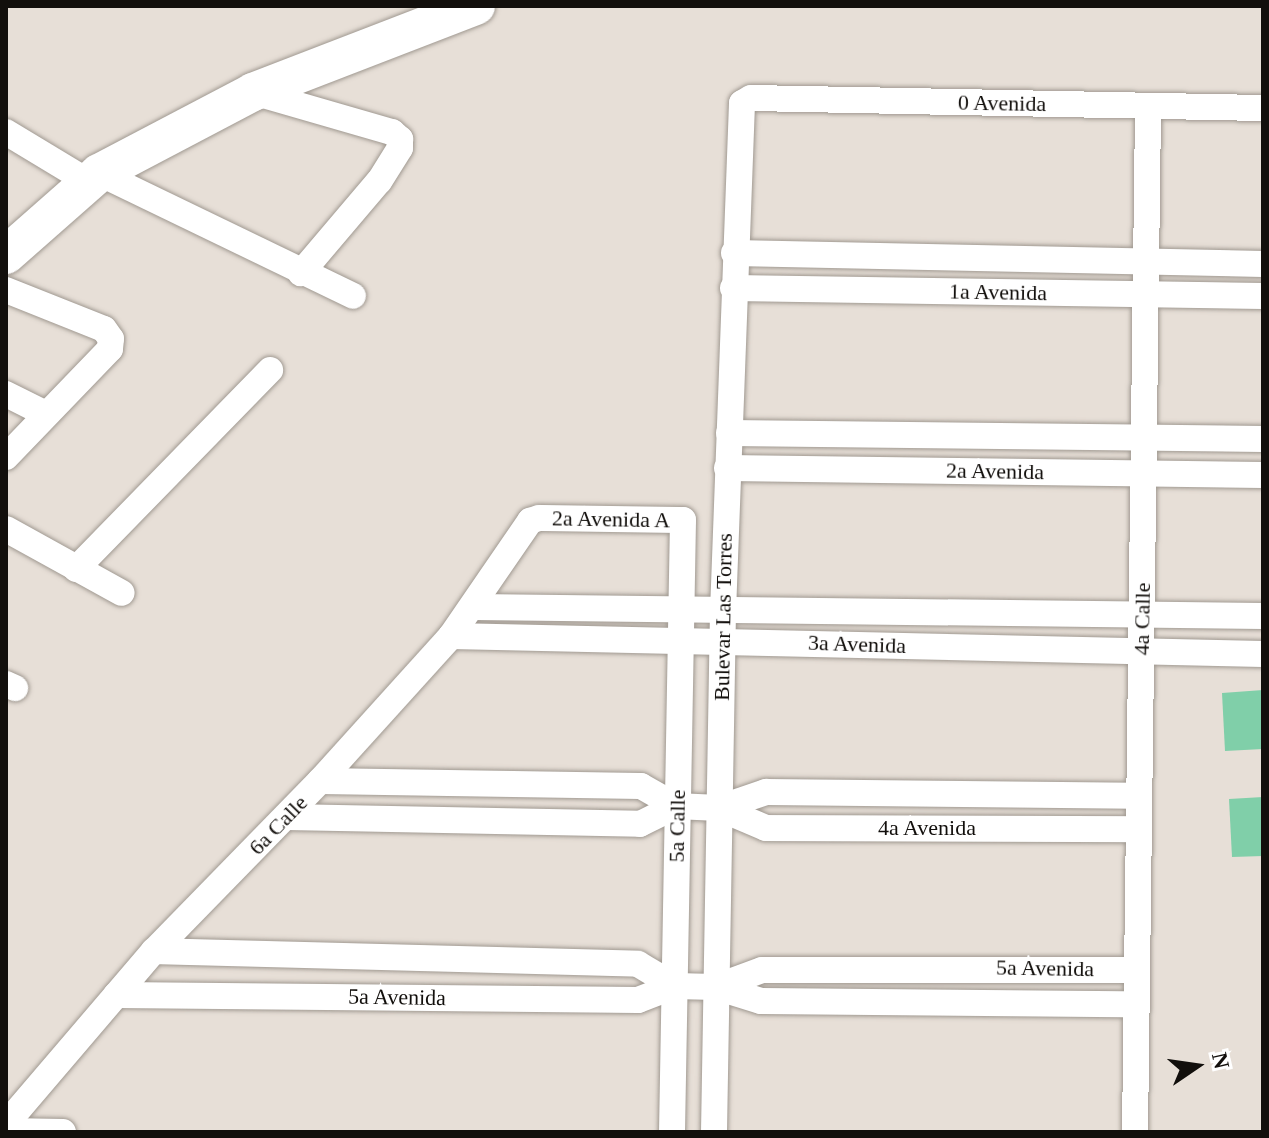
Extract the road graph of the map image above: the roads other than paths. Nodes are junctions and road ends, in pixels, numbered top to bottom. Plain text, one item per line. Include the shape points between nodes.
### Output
1 (476, 6) edge
2 (253, 92) junction
3 (742, 103) joint
4 (1148, 106) junction
5 (1263, 108) edge
6 (6, 132) edge
7 (93, 177) junction
8 (734, 253) junction
9 (6, 255) edge
10 (1146, 262) junction
11 (1263, 264) edge
12 (301, 273) junction
13 (733, 288) junction
14 (6, 290) edge
15 (1146, 294) junction
16 (353, 296) dead end
17 (1263, 296) edge
18 (270, 370) dead end
19 (6, 394) edge
20 (46, 414) junction
21 (729, 433) junction
22 (1144, 438) junction
23 (1263, 439) edge
24 (6, 457) edge
25 (727, 468) junction
26 (1144, 474) junction
27 (1263, 475) edge
28 (539, 518) joint
29 (683, 520) joint
30 (6, 529) edge
31 (76, 569) junction
32 (122, 593) dead end
33 (474, 607) junction
34 (684, 611) junction
35 (723, 612) junction
36 (1142, 612) junction
37 (1263, 616) edge
38 (451, 636) junction
39 (683, 638) junction
40 (722, 640) junction
41 (1141, 653) junction
42 (1263, 654) edge
43 (320, 781) junction
44 (1139, 796) junction
45 (676, 806) junction
46 (719, 808) junction
47 (286, 817) junction
48 (1139, 829) junction
49 (154, 951) junction
50 (1137, 970) junction
51 (675, 986) junction
52 (716, 987) junction
53 (116, 995) junction
54 (1135, 1004) junction
55 (6, 1124) edge
56 (6, 1131) edge
57 (63, 1132) edge
58 (672, 1132) edge
59 (714, 1132) edge
60 (1135, 1132) edge

1 - 2 street
2 - 7 street
2 - 12 street via 400,139 400,148 379,181
3 - 4 street, 0 Avenida via 751,98
3 - 8 street, Bulevar Las Torres
4 - 5 street, 0 Avenida
4 - 10 street, 4a Calle
6 - 7 street
7 - 9 street
7 - 12 street
8 - 10 street, 1a Avenida
8 - 13 street, Bulevar Las Torres
10 - 11 street, 1a Avenida
10 - 15 street, 4a Calle
12 - 16 street
13 - 15 street, 1a Avenida
13 - 21 street, Bulevar Las Torres
14 - 20 street via 104,329 111,339 110,349
15 - 17 street, 1a Avenida
15 - 22 street, 4a Calle
18 - 31 street
19 - 20 street
20 - 24 street
21 - 22 street, 2a Avenida
21 - 25 street, Bulevar Las Torres
22 - 23 street, 2a Avenida
22 - 26 street, 4a Calle
25 - 26 street, 2a Avenida
25 - 35 street, Bulevar Las Torres
26 - 27 street, 2a Avenida
26 - 36 street, 4a Calle
28 - 29 street, 2a Avenida A
28 - 33 street, 6a Calle via 530,521
29 - 34 street, 5a Calle
30 - 31 street
31 - 32 street
33 - 34 street, 3a Avenida
33 - 38 street, 6a Calle
34 - 35 street, 3a Avenida
34 - 39 street, 5a Calle
35 - 36 street, 3a Avenida
35 - 40 street, Bulevar Las Torres
36 - 37 street, 3a Avenida
36 - 41 street, 4a Calle
38 - 39 street, 3a Avenida
38 - 43 street, 6a Calle
39 - 40 street, 3a Avenida
39 - 45 street, 5a Calle
40 - 41 street, 3a Avenida
40 - 46 street, Bulevar Las Torres
41 - 42 street, 3a Avenida
41 - 44 street, 4a Calle
43 - 45 street, 4a Avenida via 641,786
43 - 47 street, 6a Calle
44 - 46 street, 4a Avenida via 766,792
44 - 48 street, 4a Calle
45 - 46 street, 4a Avenida
45 - 47 street, 4a Avenida via 640,824
45 - 51 street, 5a Calle
46 - 48 street, 4a Avenida via 766,828
46 - 52 street, Bulevar Las Torres
47 - 49 street, 6a Calle
48 - 50 street, 4a Calle
49 - 51 street, 5a Avenida via 638,964
49 - 53 street, 6a Calle
50 - 52 street, 5a Avenida via 762,970
50 - 54 street, 4a Calle
51 - 52 street, 5a Avenida
51 - 53 street, 5a Avenida via 638,1000
51 - 58 street, 5a Calle
52 - 54 street, 5a Avenida via 761,1001
52 - 59 street, Bulevar Las Torres
53 - 55 street, 6a Calle
54 - 60 street, 4a Calle
56 - 57 street

